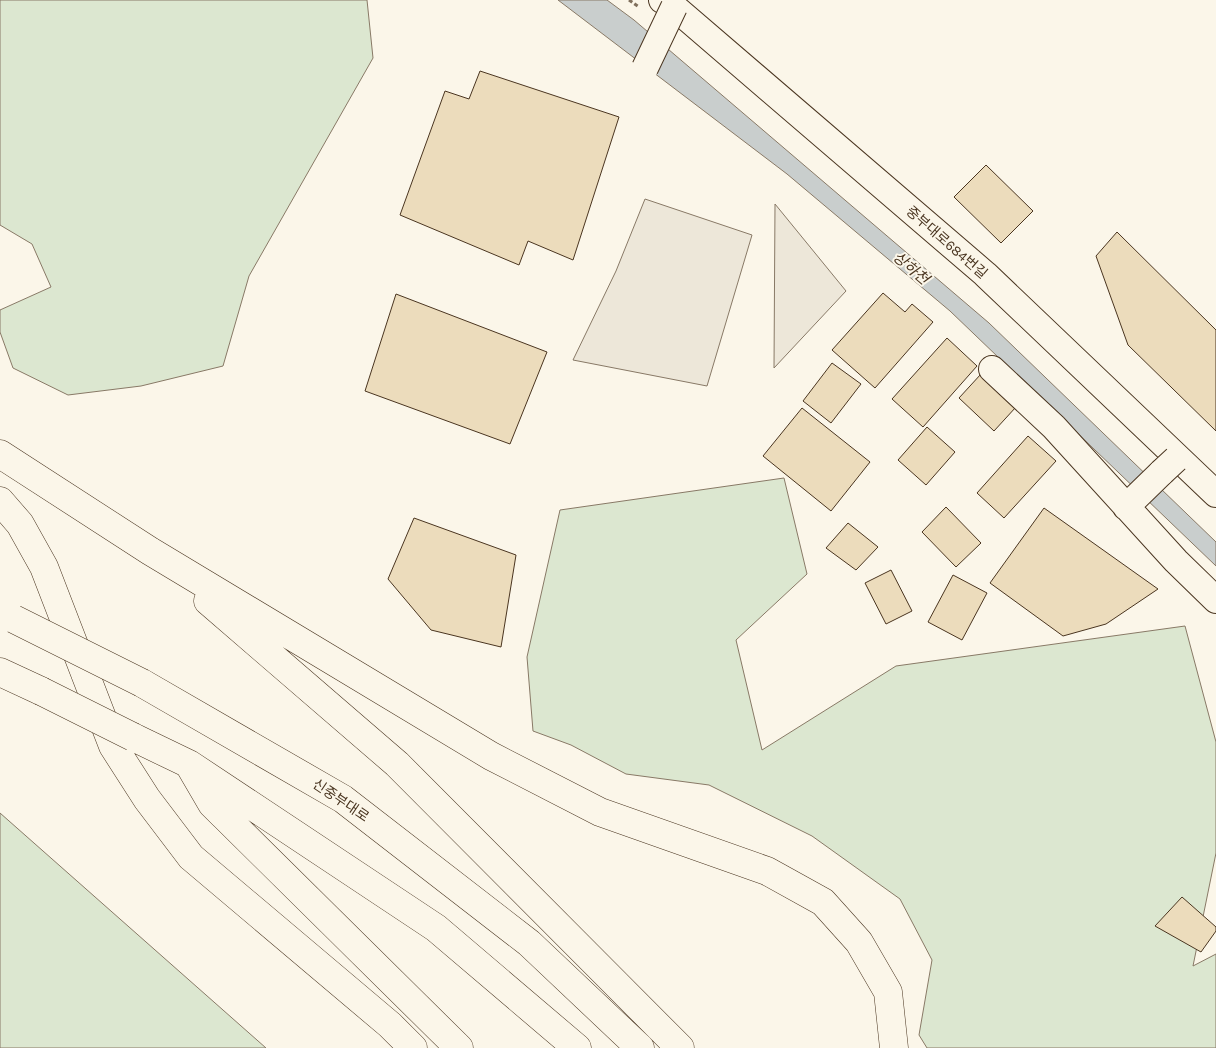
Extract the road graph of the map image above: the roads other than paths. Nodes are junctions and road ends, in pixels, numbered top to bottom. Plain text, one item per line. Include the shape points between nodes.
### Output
1 (671, 2) edge
2 (645, 68) dead end
3 (992, 369) dead end
4 (0, 454) edge
5 (1177, 458) junction
6 (1216, 494) edge
7 (0, 501) edge
8 (1126, 507) junction
9 (150, 551) junction
10 (1216, 600) edge
11 (7, 616) edge
12 (0, 672) edge
13 (189, 764) junction
14 (413, 1048) edge
15 (459, 1048) edge
16 (577, 1048) edge
17 (640, 1048) edge
18 (680, 1048) edge
19 (894, 1048) edge

1 - 2 street, bridge
1 - 5 street, 중부대로684번길 via 985,274
3 - 8 street via 1054,427
4 - 9 highway
5 - 6 street, 중부대로684번길
5 - 8 street, bridge
7 - 14 highway via 20,524 44,567 113,746 147,799 191,856
8 - 10 street
9 - 18 highway via 397,764
9 - 19 highway via 491,756 600,812 767,871 823,902 859,942 888,992
11 - 17 highway, 신중부대로, bridge via 142,683 343,799 529,944
12 - 13 highway, bridge
13 - 15 highway via 212,804
13 - 16 highway via 436,928

